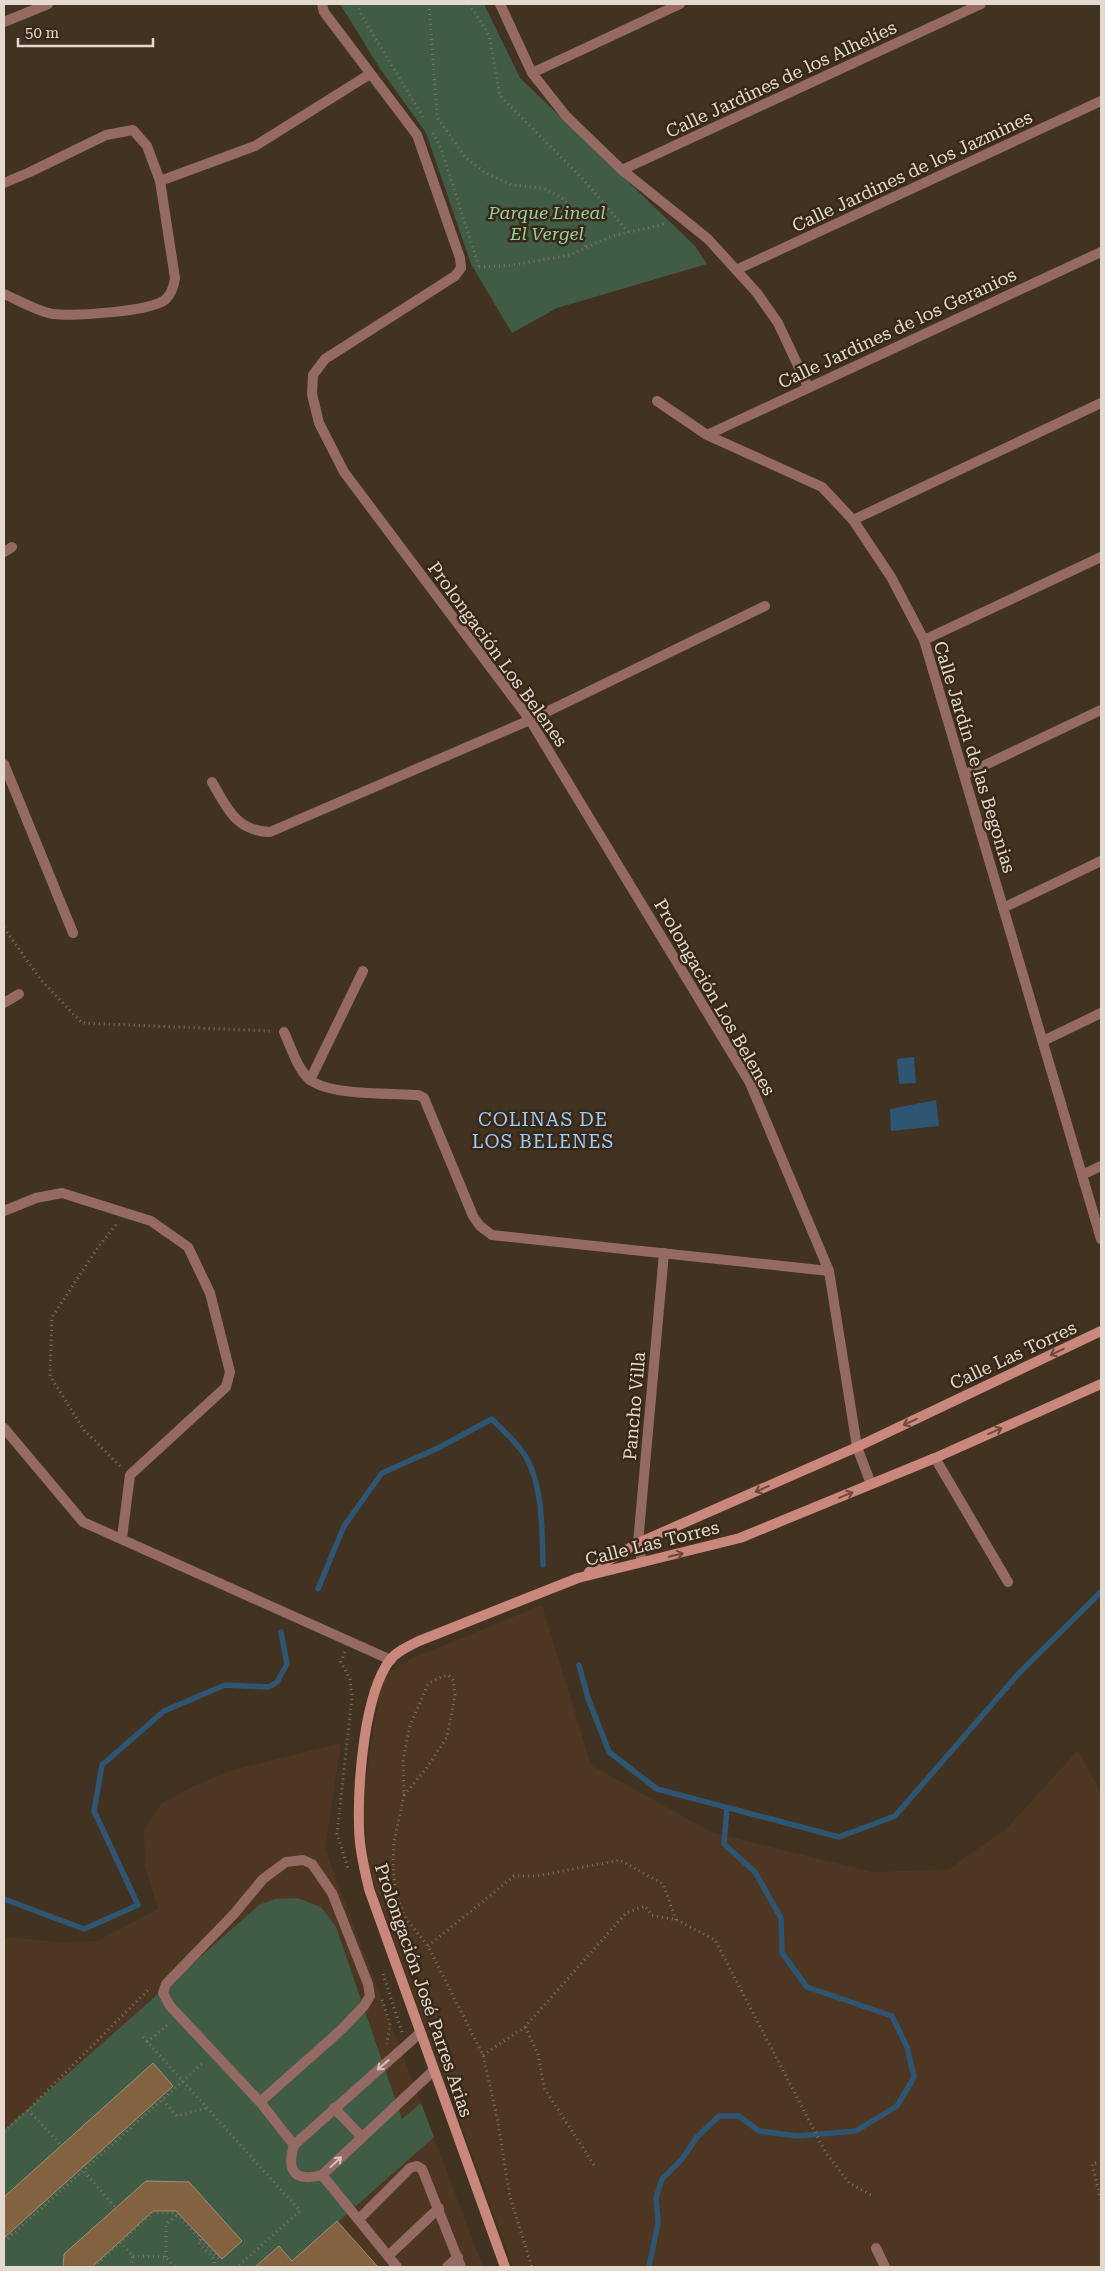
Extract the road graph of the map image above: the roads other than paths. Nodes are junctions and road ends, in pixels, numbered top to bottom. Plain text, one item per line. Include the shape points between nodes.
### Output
1 (48, 4) edge
2 (322, 4) edge
3 (500, 4) edge
4 (680, 4) edge
5 (981, 4) edge
6 (4, 22) edge
7 (532, 72) junction
8 (370, 74) junction
9 (1101, 101) edge
10 (622, 170) junction
11 (160, 180) junction
12 (4, 183) edge
13 (1101, 252) edge
14 (736, 270) junction
15 (4, 294) edge
16 (808, 387) junction
17 (657, 401) dead end
18 (1101, 404) edge
19 (707, 435) junction
20 (853, 520) junction
21 (1101, 557) edge
22 (764, 606) dead end
23 (924, 640) junction
24 (1101, 710) edge
25 (530, 720) junction
26 (4, 764) edge
27 (964, 775) junction
28 (212, 782) dead end
29 (1101, 861) edge
30 (1003, 908) junction
31 (73, 933) dead end
32 (363, 971) dead end
33 (19, 994) dead end
34 (4, 1003) edge
35 (1101, 1014) edge
36 (284, 1032) road end
37 (1043, 1041) junction
38 (310, 1080) junction
39 (1101, 1166) edge
40 (1082, 1175) junction
41 (4, 1211) edge
42 (1101, 1239) edge
43 (664, 1253) junction
44 (829, 1271) junction
45 (1101, 1332) edge
46 (1101, 1384) edge
47 (4, 1428) edge
48 (857, 1447) junction
49 (935, 1458) junction
50 (870, 1484) junction
51 (122, 1538) junction
52 (638, 1543) junction
53 (642, 1562) junction
54 (578, 1578) junction
55 (1008, 1582) dead end
56 (391, 1660) junction
57 (420, 2033) junction
58 (433, 2070) junction
59 (260, 2102) junction
60 (334, 2108) junction
61 (362, 2138) junction
62 (294, 2145) junction
63 (322, 2175) junction
64 (439, 2208) junction
65 (359, 2218) junction
66 (876, 2248) dead end
67 (388, 2256) junction
68 (459, 2262) edge
69 (397, 2267) edge
70 (447, 2267) edge
71 (505, 2267) edge
72 (884, 2267) edge

1 - 6 street
2 - 8 street via 324,12
3 - 7 street
4 - 7 street
5 - 10 street, Calle Jardines de los Alhelíes
7 - 10 street via 566,116
8 - 11 street via 255,146
8 - 25 street, Prolongación Los Belenes via 417,135 461,268 455,276 325,359 313,375 312,394 319,423 344,472
9 - 14 street, Calle Jardines de los Jazmines
10 - 14 street via 708,239
11 - 12 street via 147,146 133,130 106,134
11 - 15 street via 175,278 173,290 165,300 152,306 92,315 52,314
13 - 16 street, Calle Jardines de los Geranios
14 - 16 street via 778,323
16 - 19 street, Calle Jardines de los Geranios
17 - 19 street, Calle Jardín de las Begonias
18 - 20 street
19 - 20 street, Calle Jardín de las Begonias via 822,487
20 - 23 street, Calle Jardín de las Begonias via 892,577
21 - 23 street
22 - 25 street
23 - 27 street, Calle Jardín de las Begonias
24 - 27 street
25 - 28 street via 270,832 258,832 231,816
25 - 44 street, Prolongación Los Belenes via 750,1083
26 - 31 street
27 - 30 street, Calle Jardín de las Begonias
29 - 30 street
30 - 37 street, Calle Jardín de las Begonias
32 - 38 street
33 - 34 street
35 - 37 street
36 - 38 street
37 - 40 street, Calle Jardín de las Begonias
38 - 43 street via 328,1090 424,1098 474,1216 480,1226 492,1235
39 - 40 street
40 - 42 street, Calle Jardín de las Begonias
41 - 51 street via 36,1198 62,1193 151,1221 188,1247 210,1293 230,1372 226,1387 130,1475
43 - 44 street
43 - 52 street, Pancho Villa
44 - 48 street, Prolongación Los Belenes
45 -> 48 main road, Calle Las Torres
49 -> 46 main road, Calle Las Torres
47 - 51 street via 83,1522
48 - 50 street, Prolongación Los Belenes
48 -> 52 main road, Calle Las Torres
49 - 50 main road, Calle Las Torres
49 - 55 street
53 -> 50 main road, Calle Las Torres via 740,1538
51 - 56 street
52 - 53 street, Pancho Villa
52 - 54 main road, Calle Las Torres
53 - 54 main road, Calle Las Torres
54 - 56 main road via 419,1641 404,1648
56 - 57 main road, Prolongación José Parres Arias via 374,1696 365,1740 360,1780 361,1855 369,1889
57 - 58 main road, Prolongación José Parres Arias
57 -> 60 street
58 - 61 street
58 - 71 main road, Prolongación José Parres Arias
59 - 59 street via 170,2006 163,1993 166,1984 263,1879 286,1862 303,1860 312,1864 332,1893 370,1996 341,2030
59 - 62 street
60 - 61 street
60 - 62 street
63 -> 61 street
62 - 63 street via 292,2168 300,2177 307,2179
63 - 65 street
64 - 65 street via 422,2169 417,2166 410,2168
64 - 67 street
64 - 68 street
65 - 67 street
66 - 72 street
67 - 69 street
68 - 70 street

